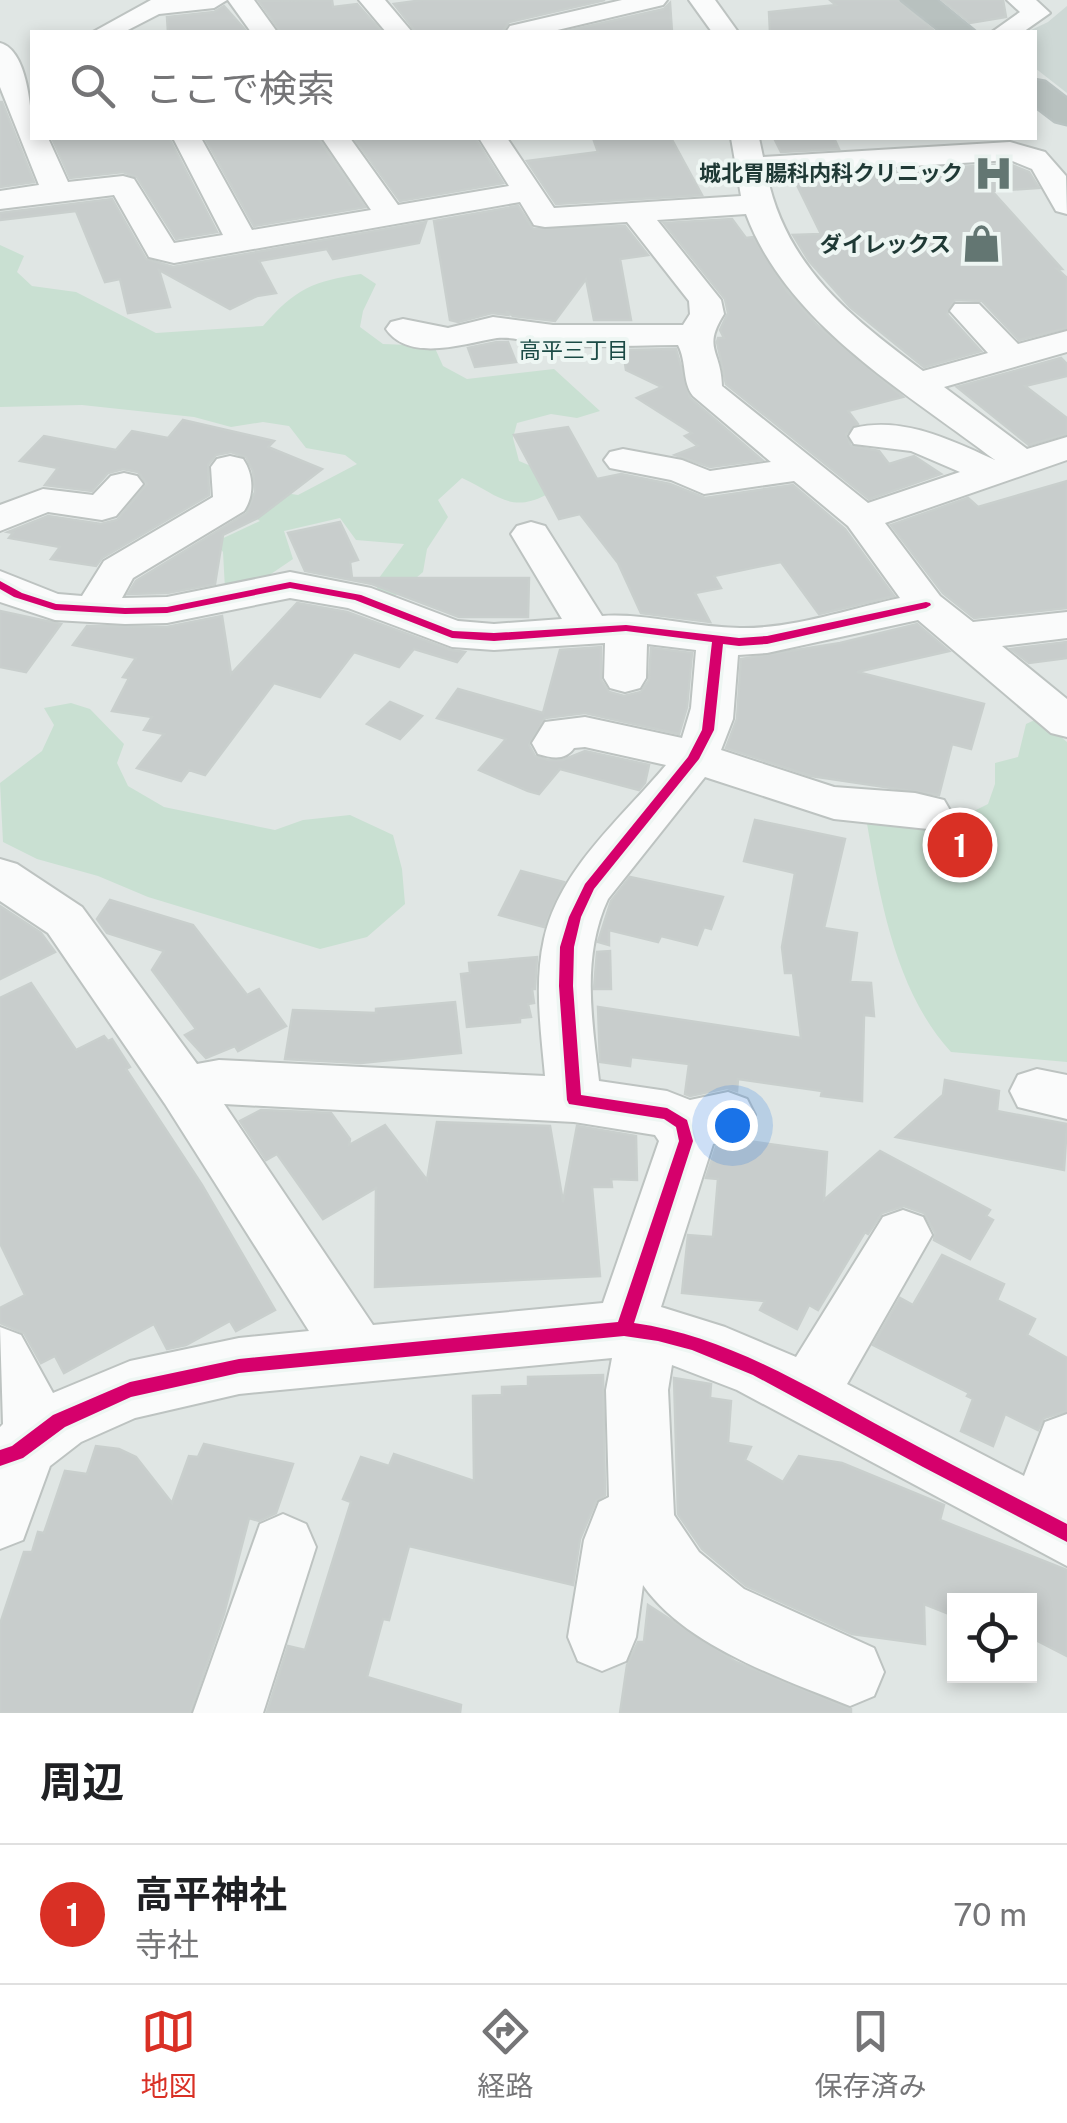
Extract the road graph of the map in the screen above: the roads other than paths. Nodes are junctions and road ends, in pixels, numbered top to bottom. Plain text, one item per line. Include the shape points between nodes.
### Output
1 (214, 0) edge
2 (241, 0) edge
3 (372, 0) edge
4 (654, 0) edge
5 (702, 0) edge
6 (917, 0) edge
7 (1020, 0) edge
8 (519, 2) dead end
9 (555, 24) junction
10 (121, 30) edge
11 (263, 30) edge
12 (397, 30) edge
13 (528, 30) edge
14 (724, 30) edge
15 (957, 30) edge
16 (1008, 30) edge
17 (4, 35) edge
18 (1037, 93) edge
19 (1067, 114) edge
20 (25, 128) edge
21 (31, 140) edge
22 (188, 140) edge
23 (337, 140) edge
24 (493, 140) edge
25 (854, 141) dead end
26 (957, 145) edge
27 (918, 146) edge
28 (752, 176) edge
29 (904, 186) dead end
30 (946, 190) dead end
31 (1064, 190) edge
32 (57, 192) junction
33 (526, 192) junction
34 (0, 200) edge
35 (636, 212) junction
36 (389, 214) junction
37 (242, 241) junction
38 (967, 311) dead end
39 (403, 329) dead end
40 (694, 335) junction
41 (1067, 341) edge
42 (1011, 357) junction
43 (920, 383) junction
44 (867, 436) dead end
45 (1067, 448) edge
46 (623, 460) dead end
47 (230, 467) dead end
48 (1005, 468) junction
49 (798, 469) junction
50 (124, 484) dead end
51 (862, 518) junction
52 (0, 519) edge
53 (531, 534) dead end
54 (0, 555) edge
55 (0, 581) edge
56 (926, 605) junction
57 (94, 610) junction
58 (1067, 625) edge
59 (605, 629) junction
60 (967, 636) junction
61 (718, 638) junction
62 (1067, 672) edge
63 (625, 678) dead end
64 (1019, 681) junction
65 (1067, 722) edge
66 (554, 744) dead end
67 (693, 759) junction
68 (928, 812) dead end
69 (0, 877) edge
70 (184, 1088) junction
71 (574, 1100) junction
72 (903, 1235) dead end
73 (635, 1330) junction
74 (356, 1353) junction
75 (0, 1355) edge
76 (807, 1395) junction
77 (1067, 1444) edge
78 (20, 1447) edge
79 (642, 1515) junction
80 (0, 1517) edge
81 (1054, 1526) edge
82 (284, 1547) dead end
83 (602, 1638) dead end
84 (850, 1672) dead end
85 (228, 1713) edge

1 - 10 street via 153,7
2 - 11 street
3 - 12 street
4 - 9 street
5 - 14 street
6 - 15 highway
7 - 16 street via 1036,12
8 - 9 street
9 - 13 street
17 - 20 street
18 - 19 highway
21 - 32 street
22 - 37 street
23 - 36 street
24 - 33 street
25 - 27 street
26 - 27 street
26 - 31 street via 1038,157
27 - 28 street
27 - 30 street
28 - 29 street
28 - 35 street
28 - 43 street via 770,233 812,294
32 - 34 street
32 - 37 street via 123,185 160,250
33 - 35 street via 545,218
33 - 36 street
35 - 40 street via 705,300 707,314
36 - 37 street
38 - 42 street
39 - 40 street via 436,335 494,327 553,335
40 - 49 street via 705,389
41 - 42 street
42 - 43 street
43 - 48 street
44 - 48 street via 918,440
45 - 48 street
46 - 49 street via 682,471 704,483
47 - 57 street via 230,503 118,570
48 - 51 street
49 - 51 street
50 - 52 street via 102,508 43,500
51 - 56 street
53 - 59 street via 582,618
54 - 55 street
55 - 57 street via 36,602
56 - 60 street
56 - 61 street via 767,640
57 - 59 street via 167,610 290,585 357,597 452,634 494,638
58 - 60 street
59 - 61 street
59 - 63 street
60 - 64 street
61 - 67 street via 708,730
62 - 64 street
64 - 65 street
66 - 67 street via 560,734 590,732
67 - 68 street via 838,804
67 - 71 street via 589,886 575,917 566,986
69 - 70 street via 66,920
70 - 71 street via 220,1082
70 - 74 street
71 - 73 street via 705,1120 686,1141
72 - 76 street
73 - 74 street
73 - 76 street via 694,1342
73 - 79 street
74 - 78 street via 238,1366 130,1390 58,1420
75 - 78 street via 32,1417
76 - 81 street
77 - 81 street
78 - 80 street
79 - 83 street via 622,1525 617,1540
79 - 84 street via 676,1576 720,1614
82 - 85 street

